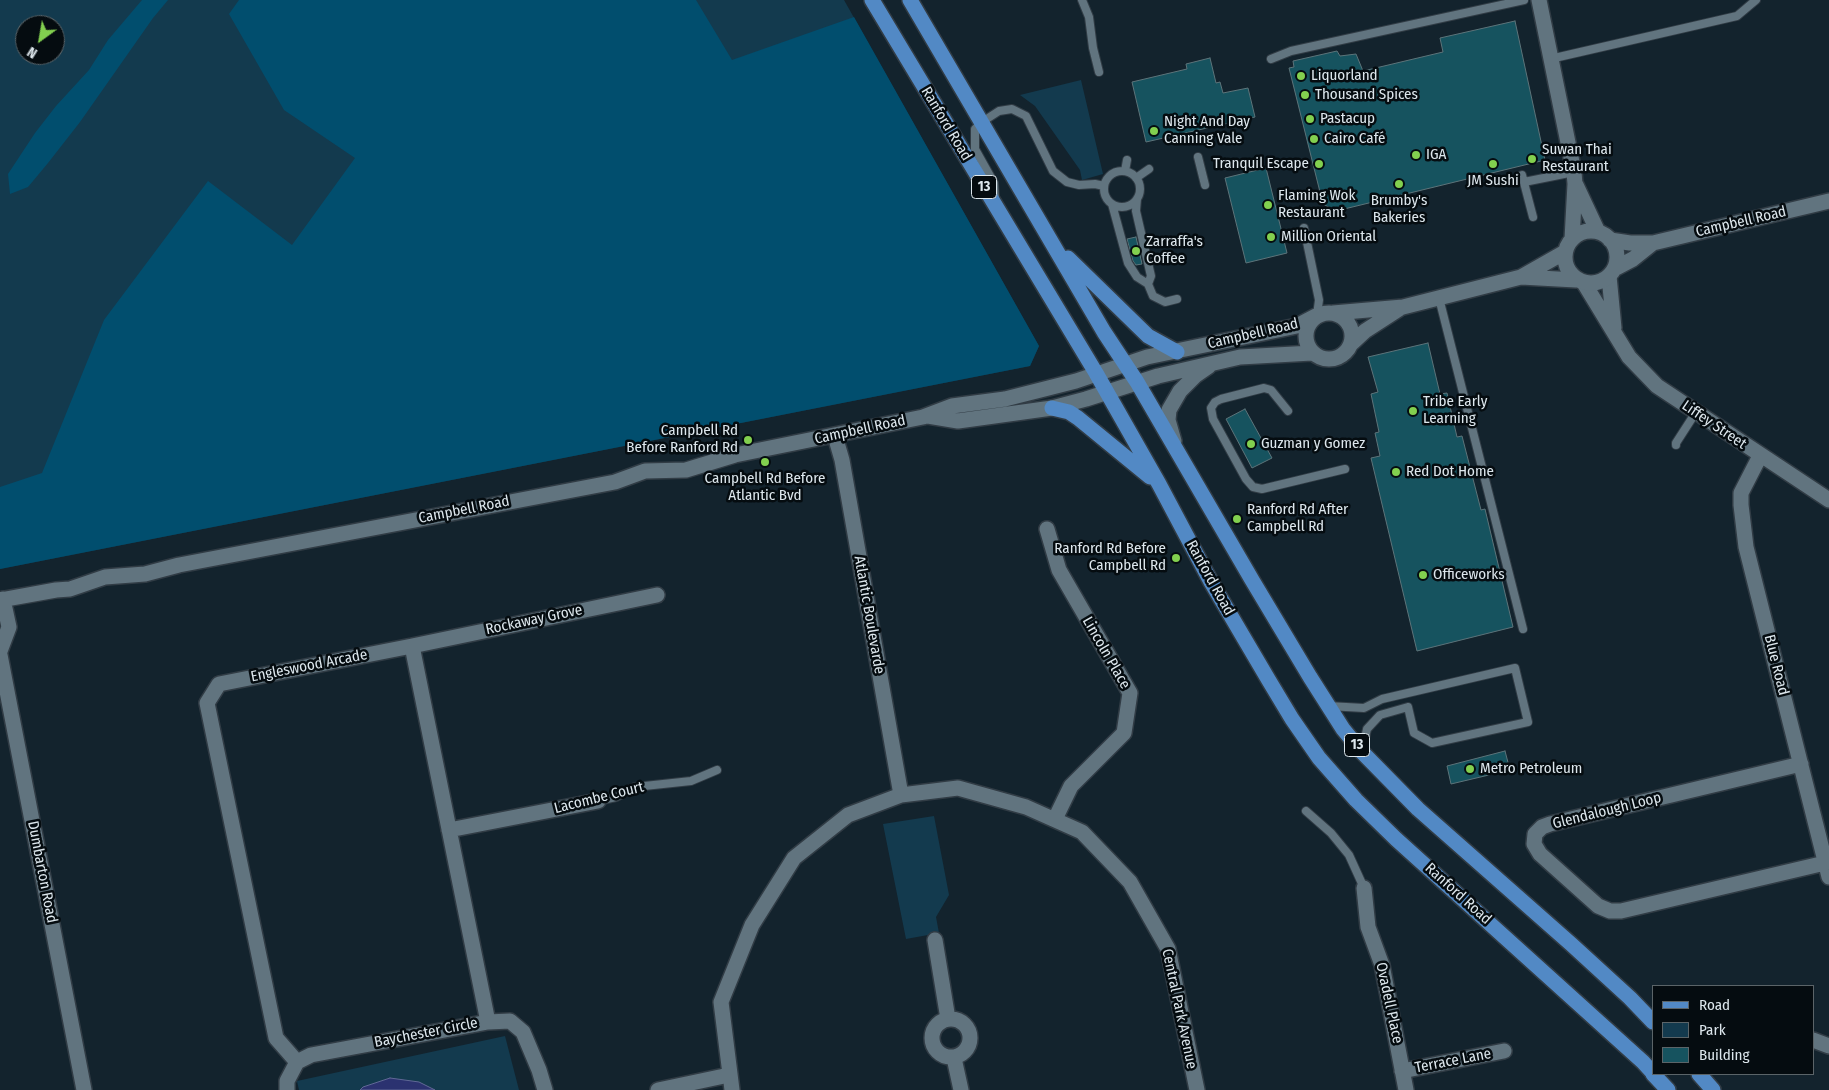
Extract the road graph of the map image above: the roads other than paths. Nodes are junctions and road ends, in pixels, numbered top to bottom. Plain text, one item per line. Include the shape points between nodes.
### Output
1 (872, 0) edge
2 (910, 0) edge
3 (1082, 0) edge
4 (1524, 0) edge
5 (1539, 0) edge
6 (1756, 0) edge
7 (1271, 59) dead end
8 (1550, 59) junction
9 (1099, 72) dead end
10 (982, 122) junction
11 (1198, 157) dead end
12 (1127, 160) dead end
13 (1149, 169) dead end
14 (1125, 171) junction
15 (1136, 178) junction
16 (1575, 178) junction
17 (1205, 185) dead end
18 (1104, 186) junction
19 (1137, 199) junction
20 (1829, 201) edge
21 (1112, 204) junction
22 (996, 207) junction
23 (1533, 217) dead end
24 (1304, 228) dead end
25 (1604, 236) junction
26 (1653, 243) junction
27 (1054, 245) junction
28 (1568, 245) junction
29 (1313, 270) junction
30 (1304, 272) dead end
31 (1611, 273) junction
32 (1521, 276) junction
33 (1580, 281) junction
34 (1148, 284) junction
35 (1439, 298) junction
36 (1177, 299) dead end
37 (1319, 300) junction
38 (1403, 307) junction
39 (1325, 314) junction
40 (1614, 334) junction
41 (1351, 344) junction
42 (1177, 352) junction
43 (1312, 353) junction
44 (1214, 362) junction
45 (1126, 363) junction
46 (1096, 373) junction
47 (1137, 382) junction
48 (1106, 392) junction
49 (1052, 408) junction
50 (1288, 411) dead end
51 (1696, 412) junction
52 (928, 416) junction
53 (835, 436) junction
54 (1676, 444) dead end
55 (1176, 450) junction
56 (1760, 456) junction
57 (1345, 469) dead end
58 (1158, 484) junction
59 (1829, 500) edge
60 (1047, 529) dead end
61 (657, 595) dead end
62 (2, 600) edge
63 (1523, 629) dead end
64 (412, 646) junction
65 (0, 653) edge
66 (1328, 706) junction
67 (1362, 752) junction
68 (1801, 764) junction
69 (717, 770) dead end
70 (902, 795) junction
71 (598, 801) joint
72 (1306, 811) dead end
73 (1055, 819) junction
74 (449, 830) junction
75 (1827, 870) edge
76 (1364, 888) joint
77 (935, 940) dead end
78 (948, 1019) junction
79 (1652, 1021) edge
80 (488, 1022) junction
81 (1814, 1040) edge
82 (1829, 1046) edge
83 (1504, 1052) dead end
84 (954, 1058) junction
85 (297, 1062) junction
86 (1402, 1071) junction
87 (1652, 1073) edge
88 (729, 1075) junction
89 (1654, 1075) edge
90 (1700, 1075) edge
91 (84, 1090) edge
92 (287, 1090) edge
93 (545, 1090) edge
94 (658, 1090) edge
95 (732, 1090) edge
96 (961, 1090) edge
97 (1197, 1090) edge
98 (1406, 1090) edge
99 (1668, 1090) edge
100 (1713, 1090) edge

1 - 22 main road, Ranford Road / 13
2 - 10 main road, 13
3 - 9 lane via 1090,17
4 - 7 lane via 1291,51
5 - 8 street
6 - 8 lane via 1737,16
8 - 16 street
10 - 18 lane via 999,111 1012,109 1026,116 1053,171 1067,182
10 - 22 lane via 975,129 975,149 994,183
10 - 27 main road, 13
11 - 17 lane
12 - 14 lane
13 - 15 lane
14 - 15 lane
14 - 18 lane via 1114,173
15 - 19 lane via 1140,188
16 - 23 lane via 1523,179
16 - 25 street via 1588,214
16 - 28 street
18 - 21 lane via 1105,196
19 - 21 lane via 1123,207
19 - 34 lane via 1136,212 1151,276
20 - 26 street, Campbell Road
21 - 34 lane via 1128,263
22 - 46 main road, Ranford Road / 13
24 - 29 lane
25 - 26 street, Campbell Road via 1630,243
25 - 28 street, Campbell Road via 1584,232
25 - 31 street via 1617,252
26 - 31 street, Campbell Road
27 - 42 main road via 1148,336
27 - 45 main road, 13 via 1104,332
28 - 32 street, Campbell Road
28 - 33 street via 1566,266 1570,274
29 - 30 lane
29 - 37 lane
31 - 33 street, Campbell Road via 1593,284
31 - 40 street, Liffey Street
32 - 33 street, Campbell Road
32 - 35 street, Campbell Road
33 - 40 street, Liffey Street
34 - 36 lane via 1153,296 1165,302
35 - 38 street, Campbell Road
35 - 63 lane
37 - 39 lane
37 - 39 lane
38 - 39 street, Campbell Road
38 - 41 street, Campbell Road
39 - 41 street via 1341,316 1351,328
39 - 42 street, Campbell Road via 1297,326
39 - 43 street via 1310,322 1306,329 1305,338
40 - 51 street, Liffey Street via 1629,357 1657,386
41 - 43 street via 1334,359
42 - 45 street, Campbell Road
43 - 44 street, Campbell Road via 1240,356
44 - 47 street, Campbell Road
44 - 55 street, Campbell Road via 1186,384 1169,410 1168,420
45 - 46 street, Campbell Road
45 - 47 main road, 13
46 - 48 main road, Ranford Road / 13
46 - 52 street, Campbell Road via 1005,399 952,406
47 - 48 street, Campbell Road
47 - 55 main road, 13
48 - 49 street, Campbell Road
48 - 58 main road, Ranford Road / 13
49 - 52 street, Campbell Road via 958,421
49 - 58 main road via 1078,418
50 - 57 lane via 1271,390 1264,388 1221,399 1211,408 1214,419 1253,487 1262,489
51 - 54 lane
51 - 56 street, Liffey Street
52 - 53 street, Campbell Road
53 - 62 street, Campbell Road via 735,455 686,470 645,471 615,482 145,574 105,577 70,589
53 - 70 street, Atlantic Boulevarde
55 - 66 main road, 13
56 - 59 street, Liffey Street
56 - 68 street, Blue Road via 1741,492 1740,505 1746,547
58 - 87 main road, Ranford Road / 13 via 1263,671 1319,758 1396,839
60 - 73 street, Lincoln Place via 1059,570 1130,693 1124,733 1071,786
61 - 64 street, Rockaway Grove
62 - 65 street, Dumbarton Road via 9,627
64 - 74 street
64 - 85 street, Engleswood Arcade via 219,684 207,703 276,1038
65 - 91 street, Dumbarton Road
66 - 67 main road, 13
66 - 67 lane via 1364,708 1382,699 1515,668 1528,722 1432,743 1414,733 1408,707 1380,715 1368,729
67 - 79 main road, 13 via 1418,809 1571,944
68 - 75 street, Blue Road
68 - 75 street, Glendalough Loop via 1550,824 1535,834 1534,844 1540,854 1598,906 1610,912
69 - 71 lane, Lacombe Court via 690,781 635,787 616,797
70 - 73 street, Central Park Avenue via 958,788 1026,807
70 - 88 street, Central Park Avenue via 848,815 794,858 752,925 721,1002
71 - 74 street, Lacombe Court
72 - 76 lane via 1331,833 1349,855
73 - 97 street, Central Park Avenue via 1082,832 1130,882 1168,948
74 - 80 street
76 - 86 street, Ovadell Place via 1368,927 1382,965
77 - 78 street
78 - 84 street via 937,1025 932,1038 936,1050
78 - 84 street via 961,1021 970,1032 966,1051
80 - 85 street, Baychester Circle via 311,1055
80 - 93 street, Baychester Circle via 510,1021 523,1032
81 - 82 street
83 - 86 street, Terrace Lane
84 - 96 street
85 - 92 street via 286,1081
86 - 98 street, Ovadell Place
88 - 94 street
88 - 95 street, Central Park Avenue
89 - 99 main road, Ranford Road / 13
90 - 100 main road

